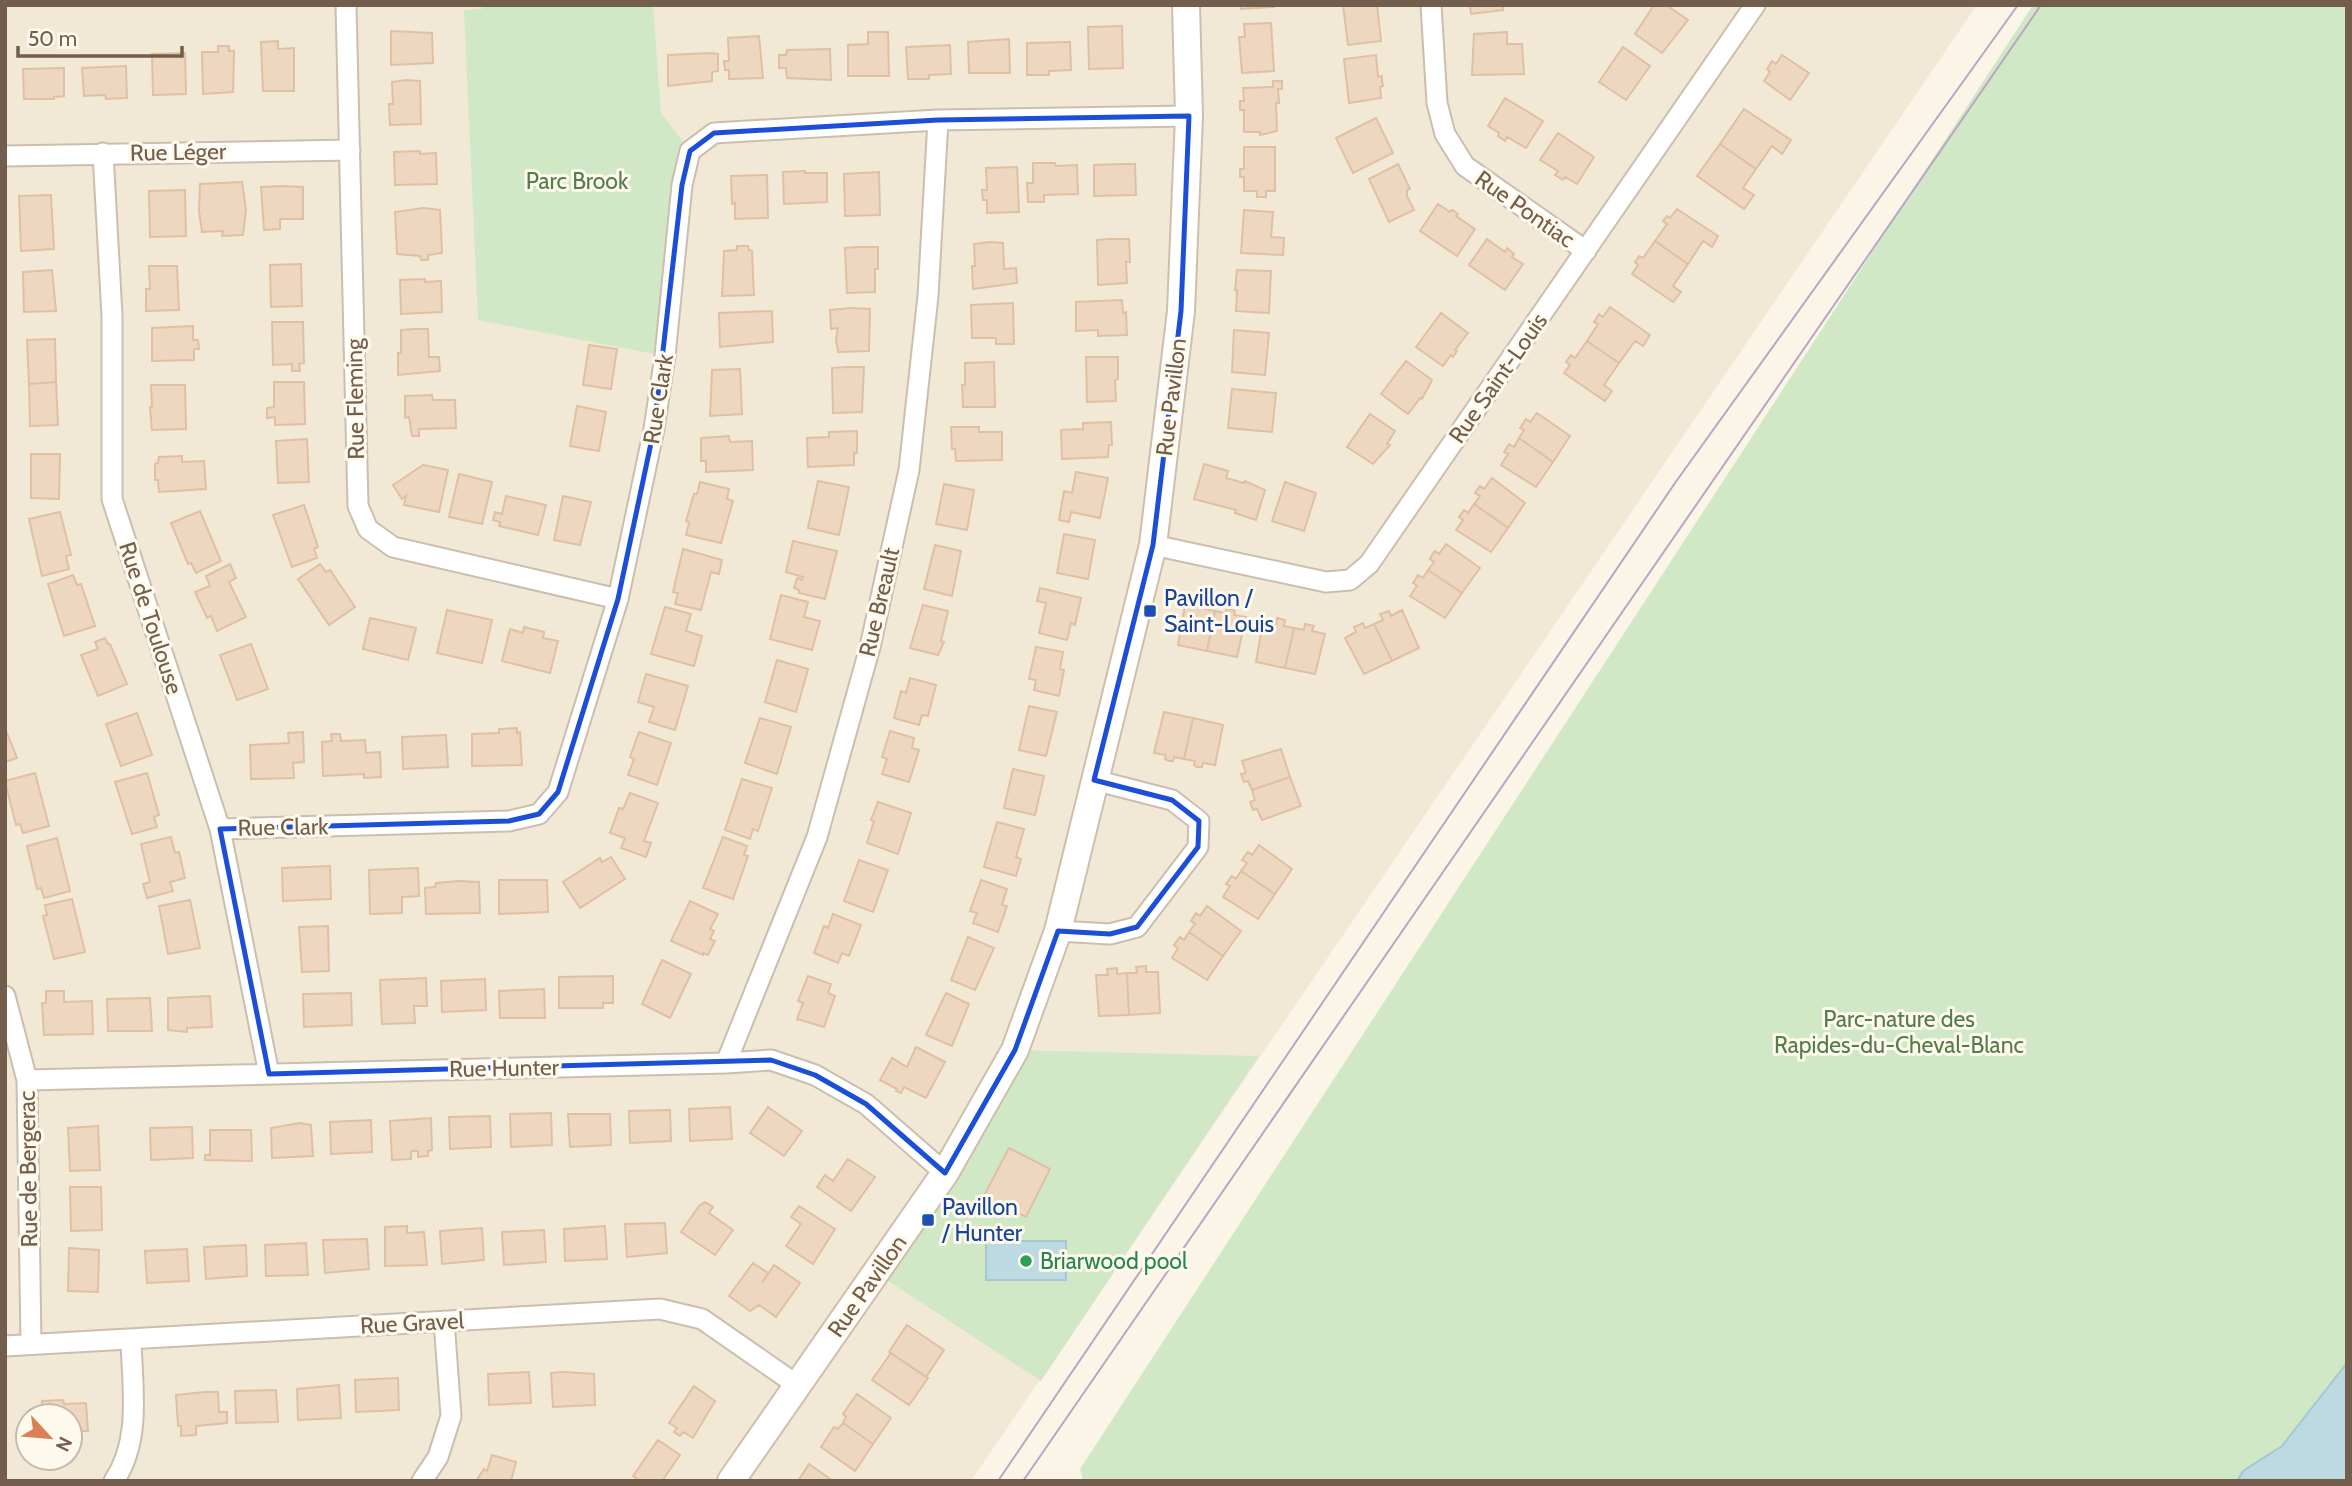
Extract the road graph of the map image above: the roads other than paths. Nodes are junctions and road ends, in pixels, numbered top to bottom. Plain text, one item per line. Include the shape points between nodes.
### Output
1 (346, 5) edge
2 (1186, 5) edge
3 (1431, 5) edge
4 (1755, 5) edge
5 (1189, 116) junction
6 (938, 120) junction
7 (350, 150) junction
8 (103, 153) junction
9 (5, 156) edge
10 (1586, 251) junction
11 (1153, 545) junction
12 (618, 598) junction
13 (1094, 780) junction
14 (220, 829) junction
15 (1058, 931) junction
16 (5, 996) edge
17 (726, 1063) junction
18 (268, 1074) junction
19 (27, 1080) junction
20 (945, 1174) junction
21 (444, 1321) junction
22 (131, 1339) junction
23 (31, 1344) junction
24 (5, 1346) edge
25 (797, 1385) junction
26 (114, 1481) edge
27 (422, 1481) edge
28 (731, 1481) edge

1 - 7 street, Rue Fleming
2 - 5 street, Rue Pavillon
3 - 10 street, Rue Pontiac via 1437,103 1445,134 1465,166
4 - 10 street, Rue Saint-Louis
5 - 6 street, Rue Clark
5 - 11 street, Rue Pavillon via 1181,311
6 - 12 street, Rue Clark via 714,133 690,151 682,185 654,429
6 - 17 street, Rue Breault via 928,296 909,470 870,647 817,838
7 - 8 street, Rue Léger
7 - 12 street, Rue Fleming via 358,506 368,529 393,547
8 - 9 street, Rue Léger
8 - 14 street, Rue de Toulouse via 112,316 111,499
10 - 11 street, Rue Saint-Louis via 1368,564 1350,580 1326,582
11 - 13 street, Rue Pavillon
12 - 14 street, Rue Clark via 558,792 539,814 509,821
13 - 15 street, Rue Pavillon
13 - 15 street via 1172,800 1199,821 1198,848 1137,927 1110,934
14 - 18 street, Rue de Toulouse
15 - 20 street, Rue Pavillon via 1015,1050
16 - 19 street, Rue de Bergerac
17 - 18 street, Rue Hunter
17 - 20 street, Rue Hunter via 771,1060 815,1075 866,1104
18 - 19 street, Rue Hunter
19 - 23 street, Rue de Bergerac
20 - 25 street, Rue Pavillon
21 - 22 street, Rue Gravel
21 - 25 street, Rue Gravel via 660,1309 702,1319
21 - 27 street via 452,1416 438,1457
22 - 23 street, Rue Gravel
22 - 26 street via 133,1435 125,1464
23 - 24 street, Rue Gravel
25 - 28 street, Rue Pavillon

